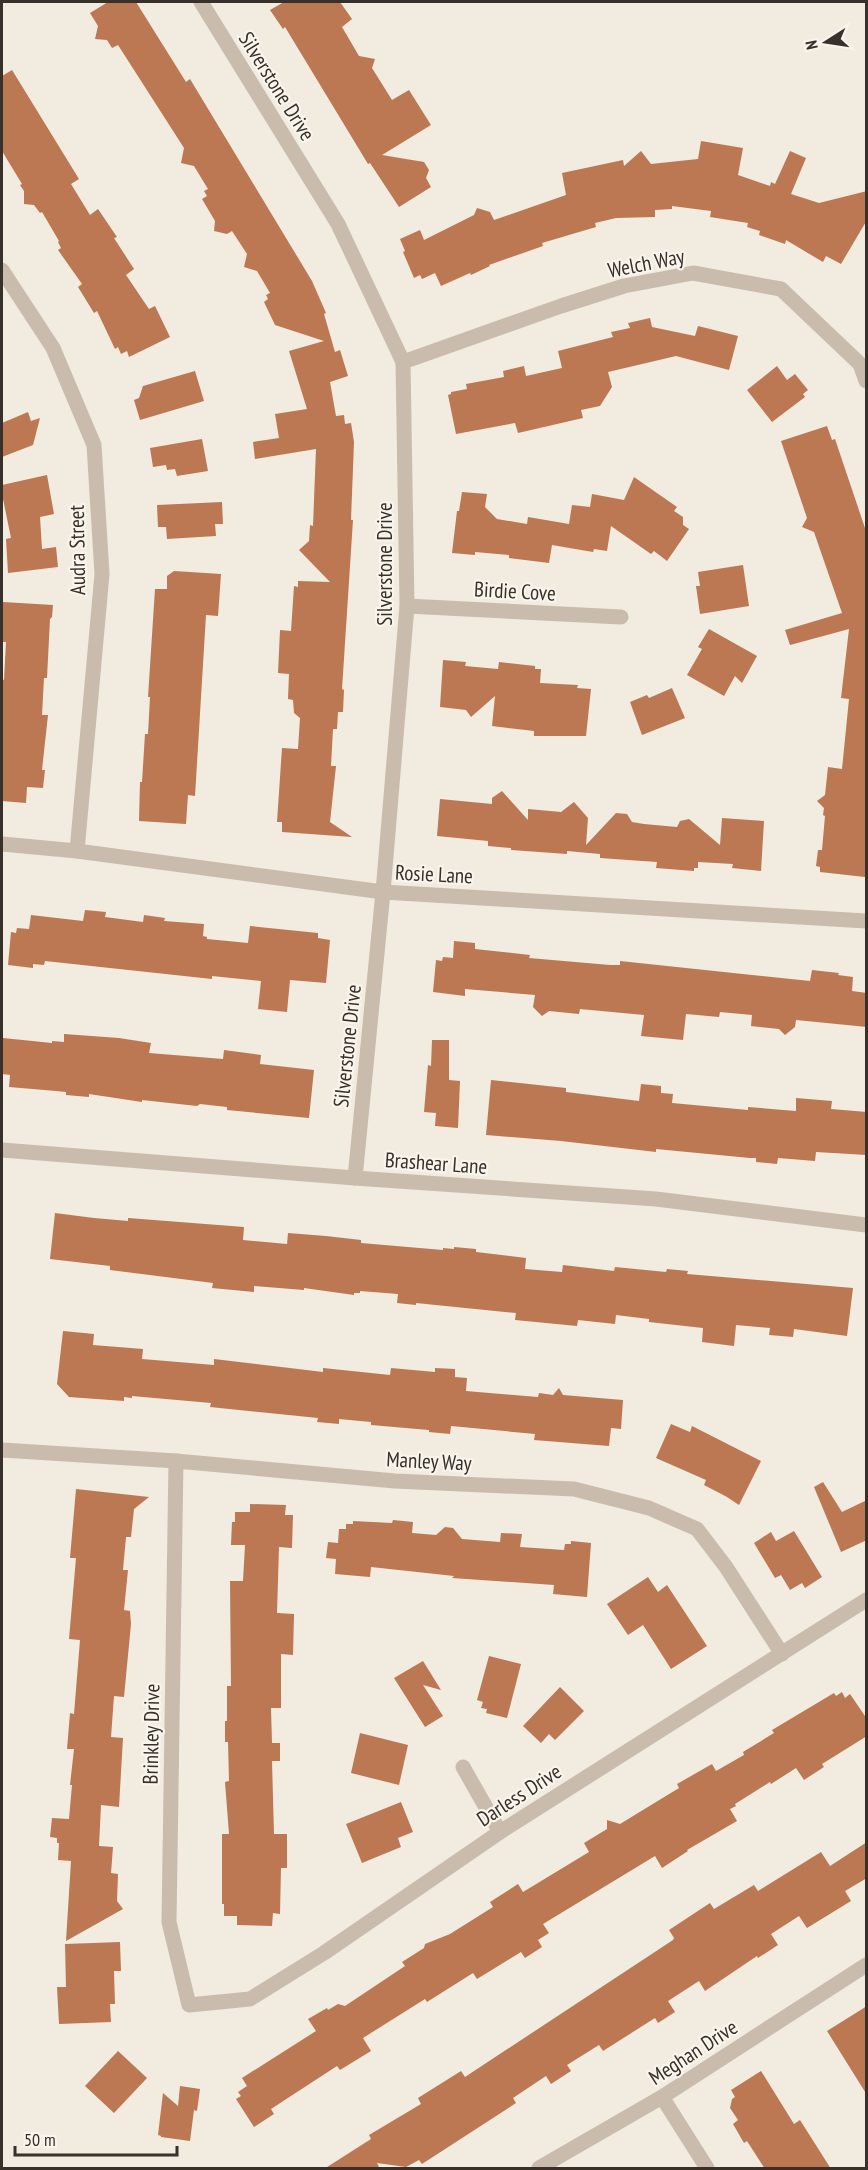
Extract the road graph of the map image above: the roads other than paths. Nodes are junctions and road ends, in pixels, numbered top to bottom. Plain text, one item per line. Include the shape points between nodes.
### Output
1 (201, 2) edge
2 (2, 270) edge
3 (403, 362) junction
4 (867, 381) edge
5 (407, 606) junction
6 (621, 617) dead end
7 (2, 844) edge
8 (77, 851) junction
9 (383, 892) junction
10 (867, 921) edge
11 (2, 1150) edge
12 (356, 1178) junction
13 (867, 1225) edge
14 (2, 1450) edge
15 (176, 1461) junction
16 (867, 1600) edge
17 (782, 1654) junction
18 (464, 1767) dead end
19 (500, 1832) junction
20 (867, 1965) edge
21 (189, 2005) joint
22 (662, 2097) junction
23 (539, 2169) edge
24 (707, 2169) edge

1 - 3 street, Silverstone Drive via 338,224
2 - 8 street, Audra Street via 54,348 94,445 102,574
3 - 4 street, Welch Way via 624,286 693,273 781,289 860,364
3 - 5 street, Silverstone Drive
5 - 6 street, Birdie Cove
5 - 9 street, Silverstone Drive
7 - 8 street, Rosie Lane
8 - 9 street, Rosie Lane
9 - 10 street, Rosie Lane
9 - 12 street, Silverstone Drive
11 - 12 street, Brashear Lane
12 - 13 street, Brashear Lane via 656,1199
14 - 15 street, Manley Way
15 - 17 street, Manley Way via 395,1481 574,1489 649,1508 697,1529
15 - 21 street, Brinkley Drive via 169,1922
16 - 17 street, Darless Drive
17 - 19 street, Darless Drive
18 - 19 street
19 - 21 street, Darless Drive via 250,1999
20 - 22 street, Meghan Drive
22 - 23 street, Meghan Drive
22 - 24 street

